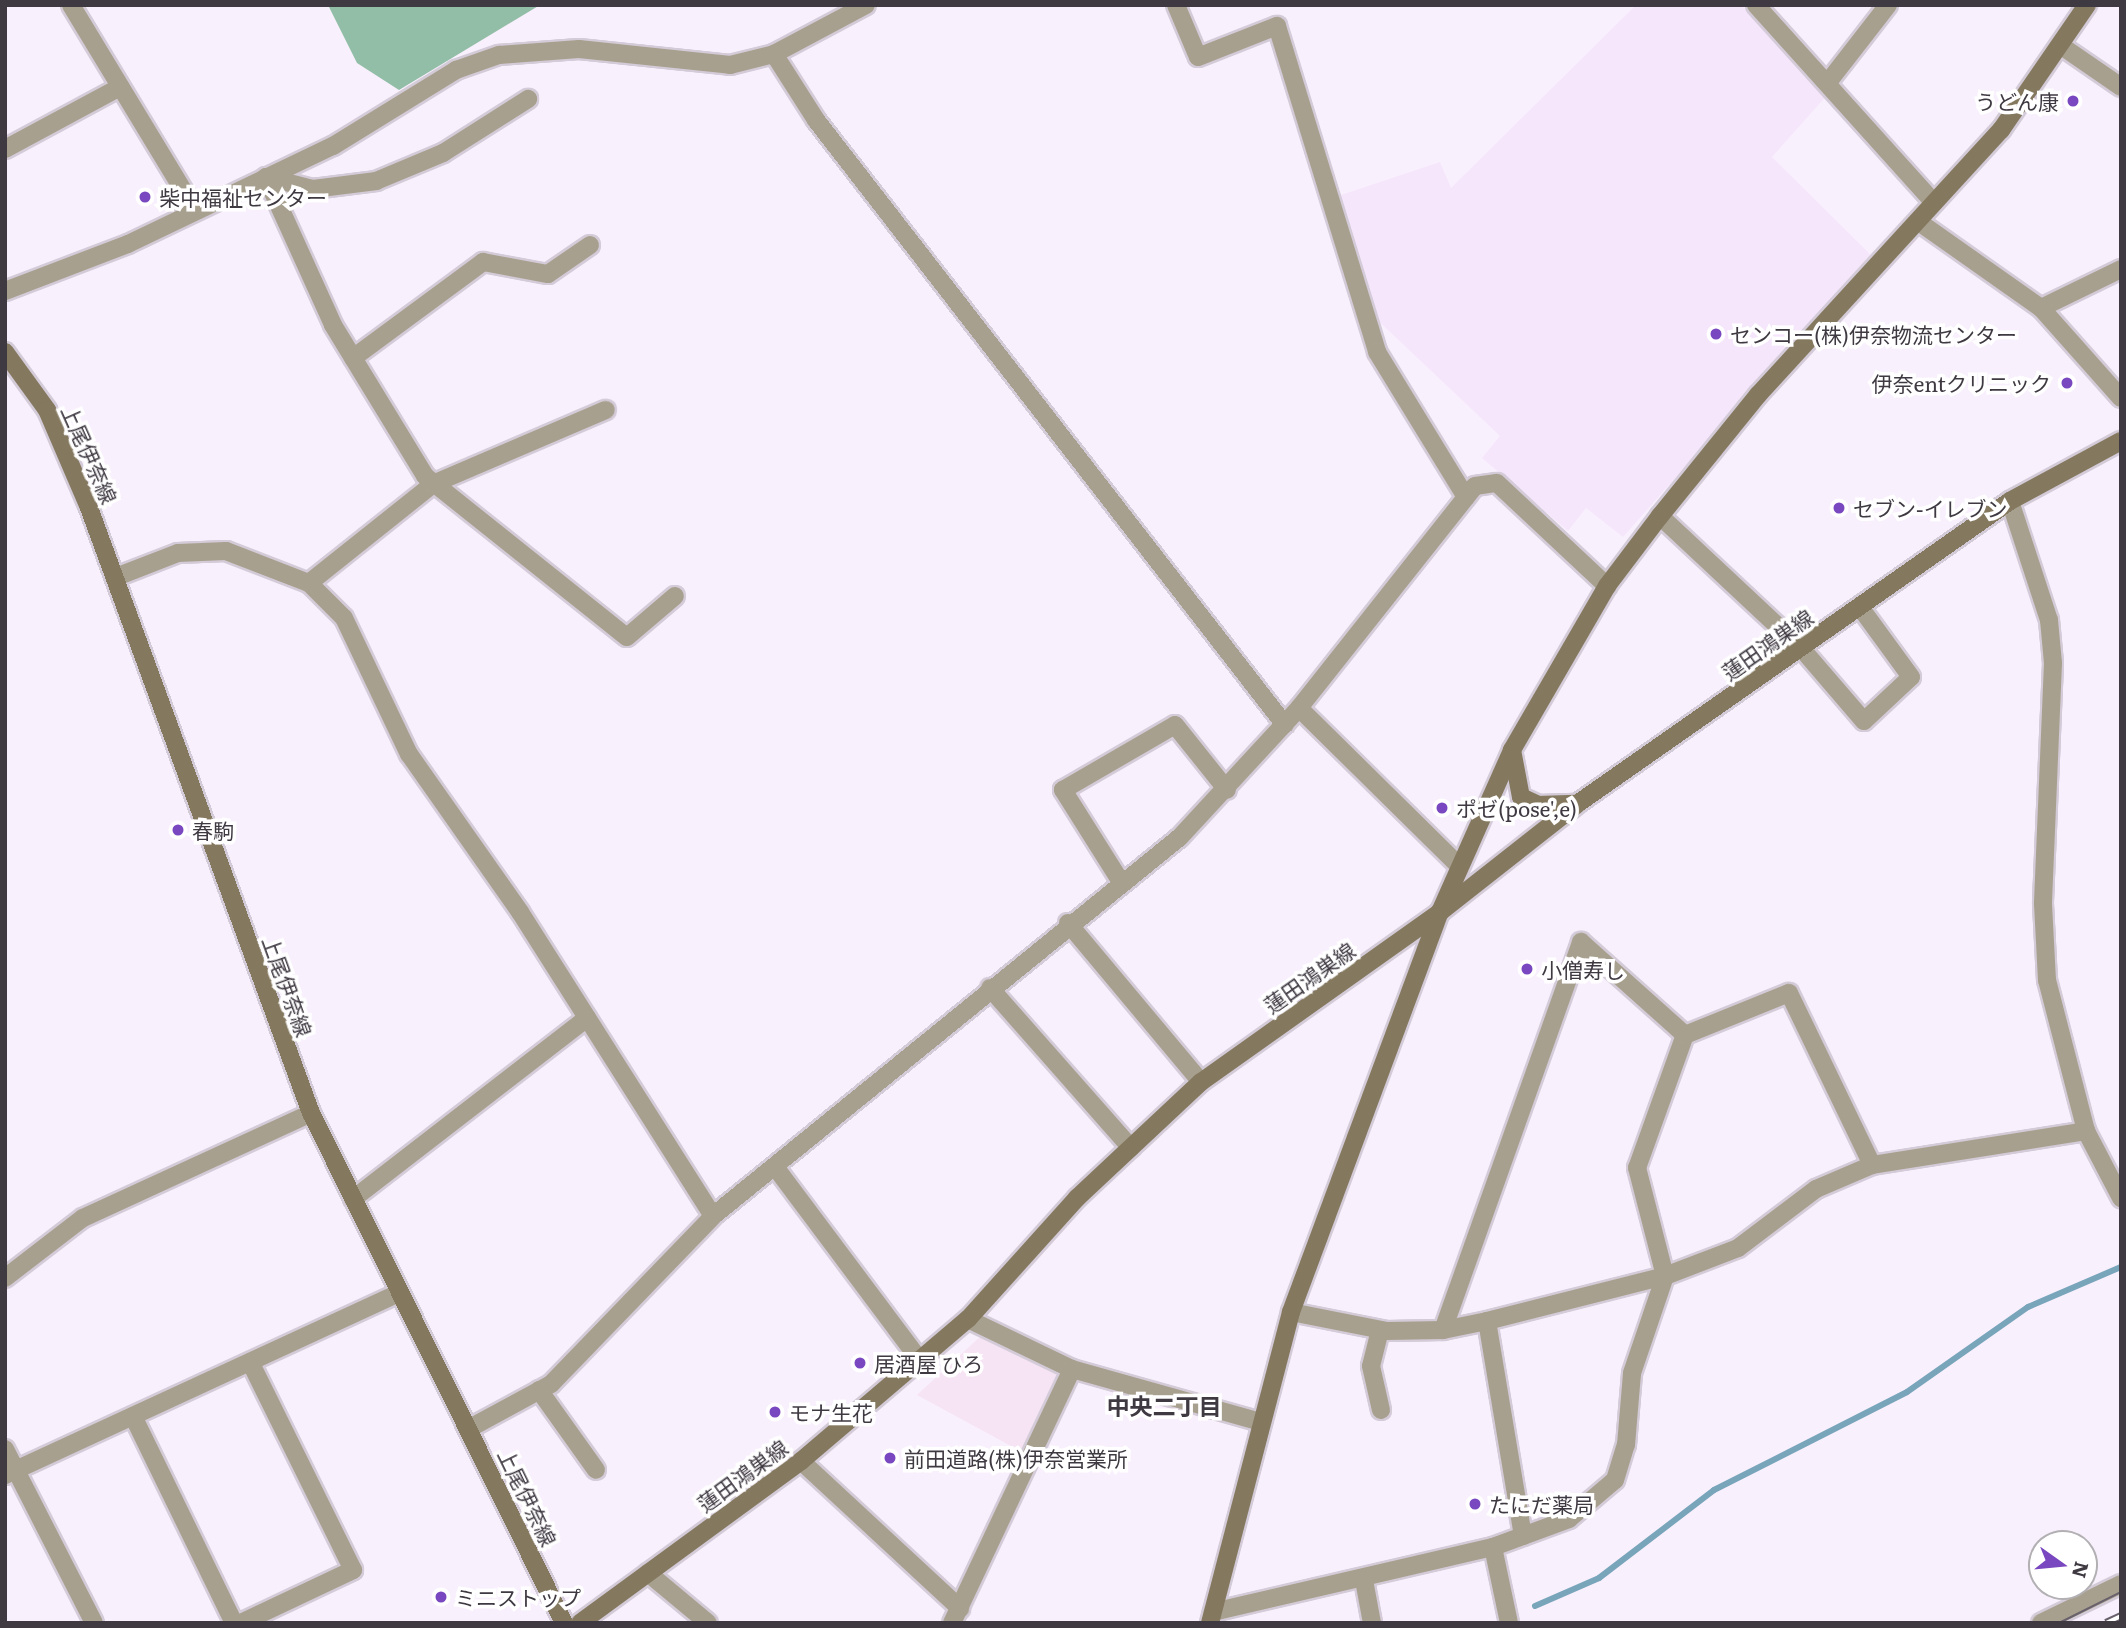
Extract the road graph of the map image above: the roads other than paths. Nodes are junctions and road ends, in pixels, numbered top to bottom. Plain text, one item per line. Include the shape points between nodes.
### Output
1 (71, 5) edge
2 (866, 5) edge
3 (1176, 5) edge
4 (1756, 5) edge
5 (1888, 5) edge
6 (2087, 5) edge
7 (2060, 45) junction
8 (774, 54) junction
9 (1829, 81) junction
10 (120, 87) junction
11 (2121, 88) edge
12 (528, 99) dead end
13 (5, 149) edge
14 (266, 177) junction
15 (1934, 203) junction
16 (195, 209) junction
17 (1919, 222) junction
18 (590, 245) dead end
19 (2121, 269) edge
20 (5, 291) edge
21 (2041, 308) junction
22 (5, 352) edge
23 (353, 358) junction
24 (2121, 398) edge
25 (606, 411) dead end
26 (2121, 441) edge
27 (433, 484) junction
28 (1466, 497) junction
29 (2010, 500) junction
30 (1660, 516) junction
31 (116, 577) junction
32 (309, 583) junction
33 (1607, 586) junction
34 (675, 596) dead end
35 (1860, 607) junction
36 (1802, 649) junction
37 (1299, 708) junction
38 (1285, 725) junction
39 (1512, 750) junction
40 (1227, 790) junction
41 (1577, 804) junction
42 (1460, 866) junction
43 (1121, 882) junction
44 (1440, 912) junction
45 (1068, 923) junction
46 (990, 988) junction
47 (587, 1018) junction
48 (1685, 1035) junction
49 (1201, 1082) junction
50 (312, 1113) junction
51 (2086, 1131) junction
52 (1131, 1147) junction
53 (1872, 1166) junction
54 (776, 1168) junction
55 (2121, 1198) edge
56 (353, 1199) junction
57 (713, 1216) junction
58 (1665, 1276) junction
59 (5, 1278) edge
60 (398, 1293) junction
61 (1292, 1312) junction
62 (968, 1319) junction
63 (1487, 1321) junction
64 (1380, 1330) junction
65 (1443, 1330) junction
66 (919, 1359) junction
67 (250, 1362) junction
68 (1072, 1369) junction
69 (539, 1390) junction
70 (1381, 1410) dead end
71 (133, 1416) junction
72 (1260, 1422) junction
73 (470, 1428) junction
74 (5, 1449) edge
75 (801, 1461) junction
76 (596, 1470) dead end
77 (10, 1473) edge
78 (1523, 1536) junction
79 (1493, 1547) junction
80 (648, 1573) junction
81 (1364, 1580) junction
82 (2121, 1584) edge
83 (956, 1616) edge
84 (1212, 1617) edge
85 (94, 1623) edge
86 (234, 1623) edge
87 (242, 1623) edge
88 (564, 1623) edge
89 (580, 1623) edge
90 (708, 1623) edge
91 (1372, 1623) edge
92 (1509, 1623) edge
93 (2041, 1623) edge

1 - 10 street
2 - 8 street
3 - 28 street via 1198,57 1277,26 1377,352
4 - 9 street
5 - 9 street
6 - 7 street
7 - 11 street
7 - 15 street via 2001,130
8 - 14 street via 730,65 579,49 499,55 456,70 333,146
8 - 38 street via 816,120
9 - 15 street
10 - 13 street
10 - 16 street
12 - 14 street via 443,153 376,181 313,189
14 - 16 street
14 - 23 street
15 - 17 street
16 - 20 street via 128,244
17 - 21 street
17 - 30 street via 1758,395
18 - 23 street via 548,274 483,262
19 - 21 street
21 - 24 street
22 - 31 street, 上尾伊奈線 via 53,423
23 - 27 street
25 - 27 street
26 - 29 street, 蓮田鴻巣線
27 - 32 street
27 - 34 street via 627,637
28 - 33 street via 1475,486 1497,483
28 - 37 street
29 - 35 street, 蓮田鴻巣線
29 - 51 street via 2049,620 2047,980
30 - 33 street
30 - 36 street
31 - 32 street via 178,553 226,551
31 - 50 street, 上尾伊奈線
32 - 47 street via 344,618 409,754
33 - 39 street
35 - 36 street, 蓮田鴻巣線
35 - 36 street via 1911,677 1864,722
36 - 41 street, 蓮田鴻巣線
37 - 38 street
37 - 42 street
38 - 40 street
39 - 41 street via 1521,797 1538,805
39 - 42 street
40 - 43 street via 1180,837
40 - 43 street via 1175,725 1063,790
41 - 44 street, 蓮田鴻巣線
42 - 44 street
43 - 45 street
44 - 49 street, 蓮田鴻巣線
44 - 61 street
45 - 46 street
45 - 49 street
46 - 52 street
46 - 54 street
47 - 56 street
47 - 57 street
48 - 53 street via 1789,993
48 - 58 street via 1637,1168
48 - 65 street via 1581,942
49 - 52 street, 蓮田鴻巣線
50 - 56 street, 上尾伊奈線
50 - 59 street via 83,1218
51 - 53 street
51 - 55 street
52 - 62 street, 蓮田鴻巣線
53 - 58 street via 1816,1189 1738,1248
54 - 57 street
54 - 66 street
56 - 60 street, 上尾伊奈線
57 - 69 street
58 - 63 street
58 - 78 street via 1632,1373 1626,1445 1615,1480 1591,1506
60 - 67 street
60 - 73 street, 上尾伊奈線
61 - 64 street
61 - 72 street
62 - 66 street, 蓮田鴻巣線
62 - 68 street
63 - 65 street
63 - 78 street
64 - 65 street
64 - 70 street via 1371,1367
66 - 75 street, 蓮田鴻巣線
67 - 71 street
67 - 87 street via 353,1570
68 - 72 street
68 - 83 street
69 - 73 street
69 - 76 street
71 - 77 street
71 - 86 street
72 - 84 street
73 - 88 street, 上尾伊奈線
74 - 77 street
75 - 80 street, 蓮田鴻巣線
75 - 83 street
77 - 85 street
78 - 79 street
79 - 81 street
79 - 92 street
80 - 89 street, 蓮田鴻巣線
80 - 90 street
81 - 84 street
81 - 91 street
82 - 93 street

